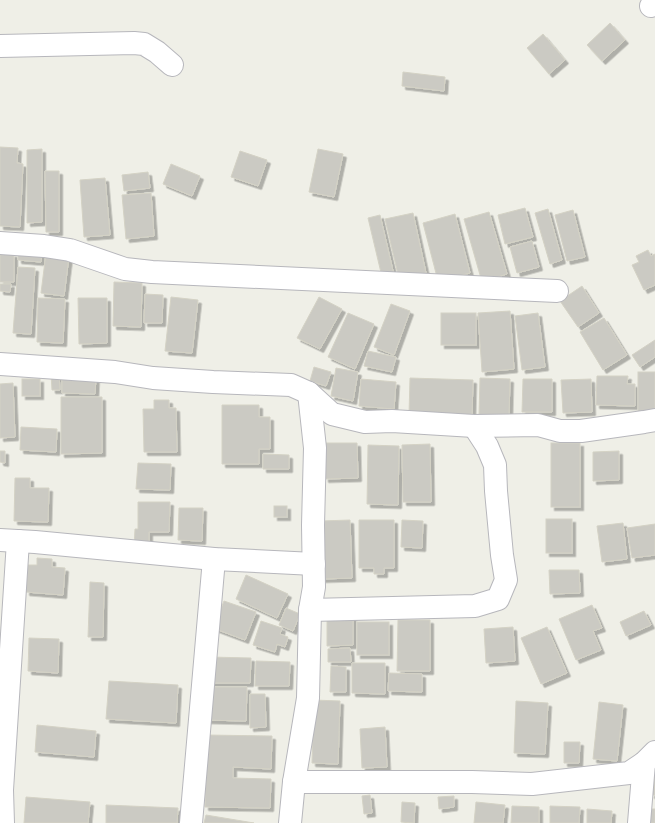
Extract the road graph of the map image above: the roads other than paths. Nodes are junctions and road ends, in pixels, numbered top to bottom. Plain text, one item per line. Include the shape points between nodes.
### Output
1 (0, 46) edge
2 (172, 66) dead end
3 (0, 243) edge
4 (557, 291) dead end
5 (0, 364) edge
6 (309, 393) junction
7 (655, 420) edge
8 (474, 426) junction
9 (9, 540) edge
10 (214, 559) junction
11 (314, 564) junction
12 (310, 610) junction
13 (650, 757) edge
14 (294, 782) junction
15 (4, 823) edge
16 (191, 823) edge
17 (290, 823) edge
18 (638, 823) edge

1 - 2 street via 144,44
3 - 4 street via 70,250 124,269 152,272
5 - 6 street via 115,372 153,378 291,385
6 - 8 street via 332,414 365,422
6 - 11 street via 315,448
7 - 8 street via 581,431 560,431 538,425
8 - 12 street via 495,465 506,580 498,599 475,606
9 - 10 street
9 - 15 street via 2,790
10 - 11 street
10 - 16 street
11 - 12 street
12 - 14 street via 308,698
13 - 14 street via 629,772 532,784
13 - 18 street
14 - 17 street

